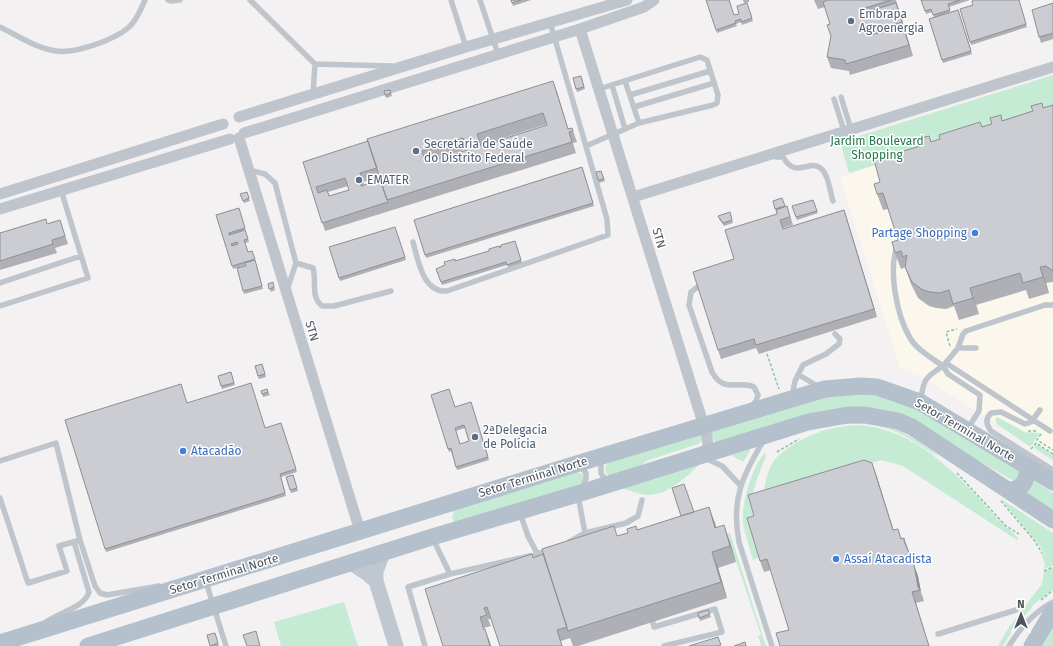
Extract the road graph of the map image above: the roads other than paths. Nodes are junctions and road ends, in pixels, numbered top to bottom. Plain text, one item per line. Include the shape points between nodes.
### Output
1 (146, 0) edge
2 (168, 0) edge
3 (180, 0) edge
4 (250, 0) edge
5 (451, 0) edge
6 (480, 0) edge
7 (627, 0) edge
8 (654, 0) edge
9 (550, 22) junction
10 (0, 26) edge
11 (580, 29) junction
12 (554, 37) junction
13 (493, 39) junction
14 (466, 47) junction
15 (498, 54) junction
16 (315, 64) junction
17 (401, 66) junction
18 (1053, 66) edge
19 (710, 71) junction
20 (625, 81) junction
21 (714, 83) junction
22 (612, 85) junction
23 (599, 89) junction
24 (312, 95) junction
25 (630, 95) junction
26 (841, 97) dead end
27 (834, 99) dead end
28 (634, 107) junction
29 (239, 117) junction
30 (639, 123) junction
31 (223, 124) junction
32 (625, 129) junction
33 (847, 130) junction
34 (614, 134) junction
35 (238, 137) junction
36 (798, 145) junction
37 (586, 146) junction
38 (765, 156) junction
39 (783, 157) junction
40 (249, 170) junction
41 (61, 190) junction
42 (0, 194) edge
43 (633, 197) junction
44 (833, 201) dead end
45 (0, 209) edge
46 (413, 242) dead end
47 (899, 242) edge
48 (81, 256) junction
49 (296, 263) junction
50 (0, 284) edge
51 (699, 286) edge
52 (391, 291) dead end
53 (287, 292) junction
54 (1053, 305) edge
55 (0, 306) edge
56 (835, 334) dead end
57 (958, 348) junction
58 (976, 348) dead end
59 (944, 365) junction
60 (799, 375) junction
61 (825, 389) junction
62 (787, 399) junction
63 (920, 402) junction
64 (1040, 410) dead end
65 (747, 411) junction
66 (1033, 420) junction
67 (704, 426) junction
68 (967, 430) junction
69 (1050, 431) dead end
70 (767, 435) junction
71 (700, 455) junction
72 (602, 456) junction
73 (1032, 459) junction
74 (0, 461) edge
75 (576, 464) junction
76 (1053, 470) edge
77 (1053, 482) edge
78 (609, 485) junction
79 (740, 485) junction
80 (578, 494) junction
81 (1004, 495) junction
82 (0, 498) edge
83 (642, 500) dead end
84 (453, 502) junction
85 (424, 511) junction
86 (520, 511) junction
87 (1053, 520) edge
88 (459, 529) junction
89 (360, 531) junction
90 (585, 533) junction
91 (432, 537) junction
92 (77, 541) junction
93 (560, 545) edge
94 (553, 548) edge
95 (291, 552) junction
96 (383, 553) junction
97 (538, 554) junction
98 (268, 560) junction
99 (351, 563) junction
100 (542, 564) edge
101 (450, 574) junction
102 (301, 578) junction
103 (206, 579) junction
104 (376, 581) junction
105 (187, 585) junction
106 (275, 586) junction
107 (138, 600) junction
108 (1053, 602) edge
109 (214, 606) junction
110 (113, 608) junction
111 (1016, 610) dead end
112 (1053, 611) edge
113 (650, 612) edge
114 (148, 627) junction
115 (31, 633) junction
116 (938, 634) dead end
117 (120, 636) junction
118 (0, 643) edge
119 (88, 646) edge
120 (226, 646) edge
121 (396, 646) edge
122 (425, 646) edge
123 (664, 646) edge
124 (772, 646) edge
125 (1009, 646) edge
126 (1032, 646) edge

1 - 10 lane via 128,28 100,43 78,49 58,52 41,48
2 - 3 lane
4 - 16 lane
5 - 14 lane
6 - 13 lane
7 - 9 street
8 - 11 street via 644,7
9 - 12 lane
9 - 13 street
11 - 12 street
11 - 23 street, STN
12 - 15 street
12 - 37 lane
13 - 14 street
13 - 15 lane
14 - 17 street
15 - 35 street
16 - 17 lane
16 - 24 lane
17 - 24 street
18 - 33 street
19 - 20 lane via 707,60 700,57
19 - 21 lane
19 - 25 lane
20 - 22 lane
20 - 25 lane
21 - 28 lane
21 - 30 lane via 718,95 714,105
22 - 23 lane
22 - 32 lane
23 - 34 street, STN
24 - 29 street
25 - 28 lane
26 - 33 lane
27 - 33 lane
28 - 30 lane
29 - 31 street via 228,118
29 - 35 street via 244,123
30 - 32 lane
31 - 35 street via 223,131
31 - 42 street
32 - 34 lane
33 - 36 street
34 - 37 lane
34 - 43 street, STN
35 - 40 street, STN
35 - 41 street
36 - 38 street
36 - 39 lane
37 - 46 lane via 607,219 609,232 605,237 439,292 423,275
38 - 39 lane
38 - 43 street
39 - 44 lane via 787,165 795,169 813,165 820,167 825,173
40 - 49 lane via 265,174 275,182
40 - 53 street, STN
41 - 45 street
41 - 48 lane
43 - 67 street, STN
47 - 59 lane via 892,269 895,293 904,322 910,338 918,347
48 - 50 lane
48 - 55 lane via 88,278
49 - 52 lane via 313,268 314,292 317,302 322,306 334,306
49 - 53 lane
51 - 65 lane via 691,292 689,305 710,367 721,383 755,388 758,395 756,401
53 - 89 street, STN
54 - 57 lane via 1045,305 966,331
56 - 60 lane via 840,339 839,344 826,354 803,365
57 - 58 lane
57 - 59 lane
59 - 63 lane via 924,380
59 - 66 lane
59 - 68 lane via 948,374 980,396 980,411
60 - 61 lane
60 - 62 lane
61 - 62 main road, Setor Terminal Norte
61 - 63 main road, Setor Terminal Norte via 877,387
62 - 65 main road, Setor Terminal Norte
63 - 68 main road, Setor Terminal Norte
64 - 66 lane
65 - 67 main road, Setor Terminal Norte
66 - 69 lane
66 - 76 lane via 1025,424 996,412 991,413 986,421 991,430
67 - 71 street, STN via 708,441
67 - 72 main road, Setor Terminal Norte
68 - 73 main road, Setor Terminal Norte
70 - 71 main road, Setor Terminal Norte
70 - 79 lane
70 - 81 main road, Setor Terminal Norte via 808,422 848,415 883,417 912,427
71 - 78 main road, Setor Terminal Norte
71 - 79 lane via 722,466
72 - 75 main road, Setor Terminal Norte
72 - 78 lane via 601,473
73 - 77 main road, Setor Terminal Norte
73 - 81 main road via 1023,485
74 - 92 lane via 56,443
75 - 80 lane via 586,473 586,479
75 - 84 main road, Setor Terminal Norte
78 - 80 main road, Setor Terminal Norte
79 - 124 lane via 736,512 739,542
80 - 86 main road, Setor Terminal Norte
80 - 90 lane
81 - 87 main road, Setor Terminal Norte
82 - 92 lane via 28,583 67,570 59,546
83 - 90 lane via 638,516 626,522
84 - 85 main road, Setor Terminal Norte
84 - 88 main road via 447,510 446,519 449,524
85 - 89 main road, Setor Terminal Norte
85 - 91 main road via 436,522
86 - 88 main road, Setor Terminal Norte
86 - 97 lane via 528,536
88 - 91 main road, Setor Terminal Norte
89 - 95 main road, Setor Terminal Norte
90 - 93 lane
91 - 96 main road, Setor Terminal Norte
91 - 101 lane
92 - 105 lane via 100,593 107,595 147,587
92 - 115 lane via 90,592 87,598 53,616
94 - 97 lane
95 - 98 main road, Setor Terminal Norte
95 - 102 main road via 290,568
96 - 99 main road, Setor Terminal Norte
96 - 104 main road via 376,571
97 - 100 lane
97 - 101 lane
98 - 103 main road, Setor Terminal Norte
98 - 106 main road via 278,574
99 - 102 main road, Setor Terminal Norte
99 - 104 main road
101 - 122 lane via 408,587
102 - 106 main road, Setor Terminal Norte
103 - 105 main road, Setor Terminal Norte
103 - 109 lane
104 - 121 main road
105 - 107 main road, Setor Terminal Norte
106 - 109 main road, Setor Terminal Norte
107 - 110 main road, Setor Terminal Norte
107 - 114 main road via 136,616 138,621
108 - 125 lane via 1030,618
109 - 114 main road, Setor Terminal Norte
109 - 120 lane
110 - 115 main road, Setor Terminal Norte
110 - 117 main road via 122,618 123,630
111 - 116 lane
112 - 126 main road
113 - 123 lane via 654,627 714,609 722,632
114 - 117 main road, Setor Terminal Norte
115 - 118 main road, Setor Terminal Norte
117 - 119 main road, Setor Terminal Norte

